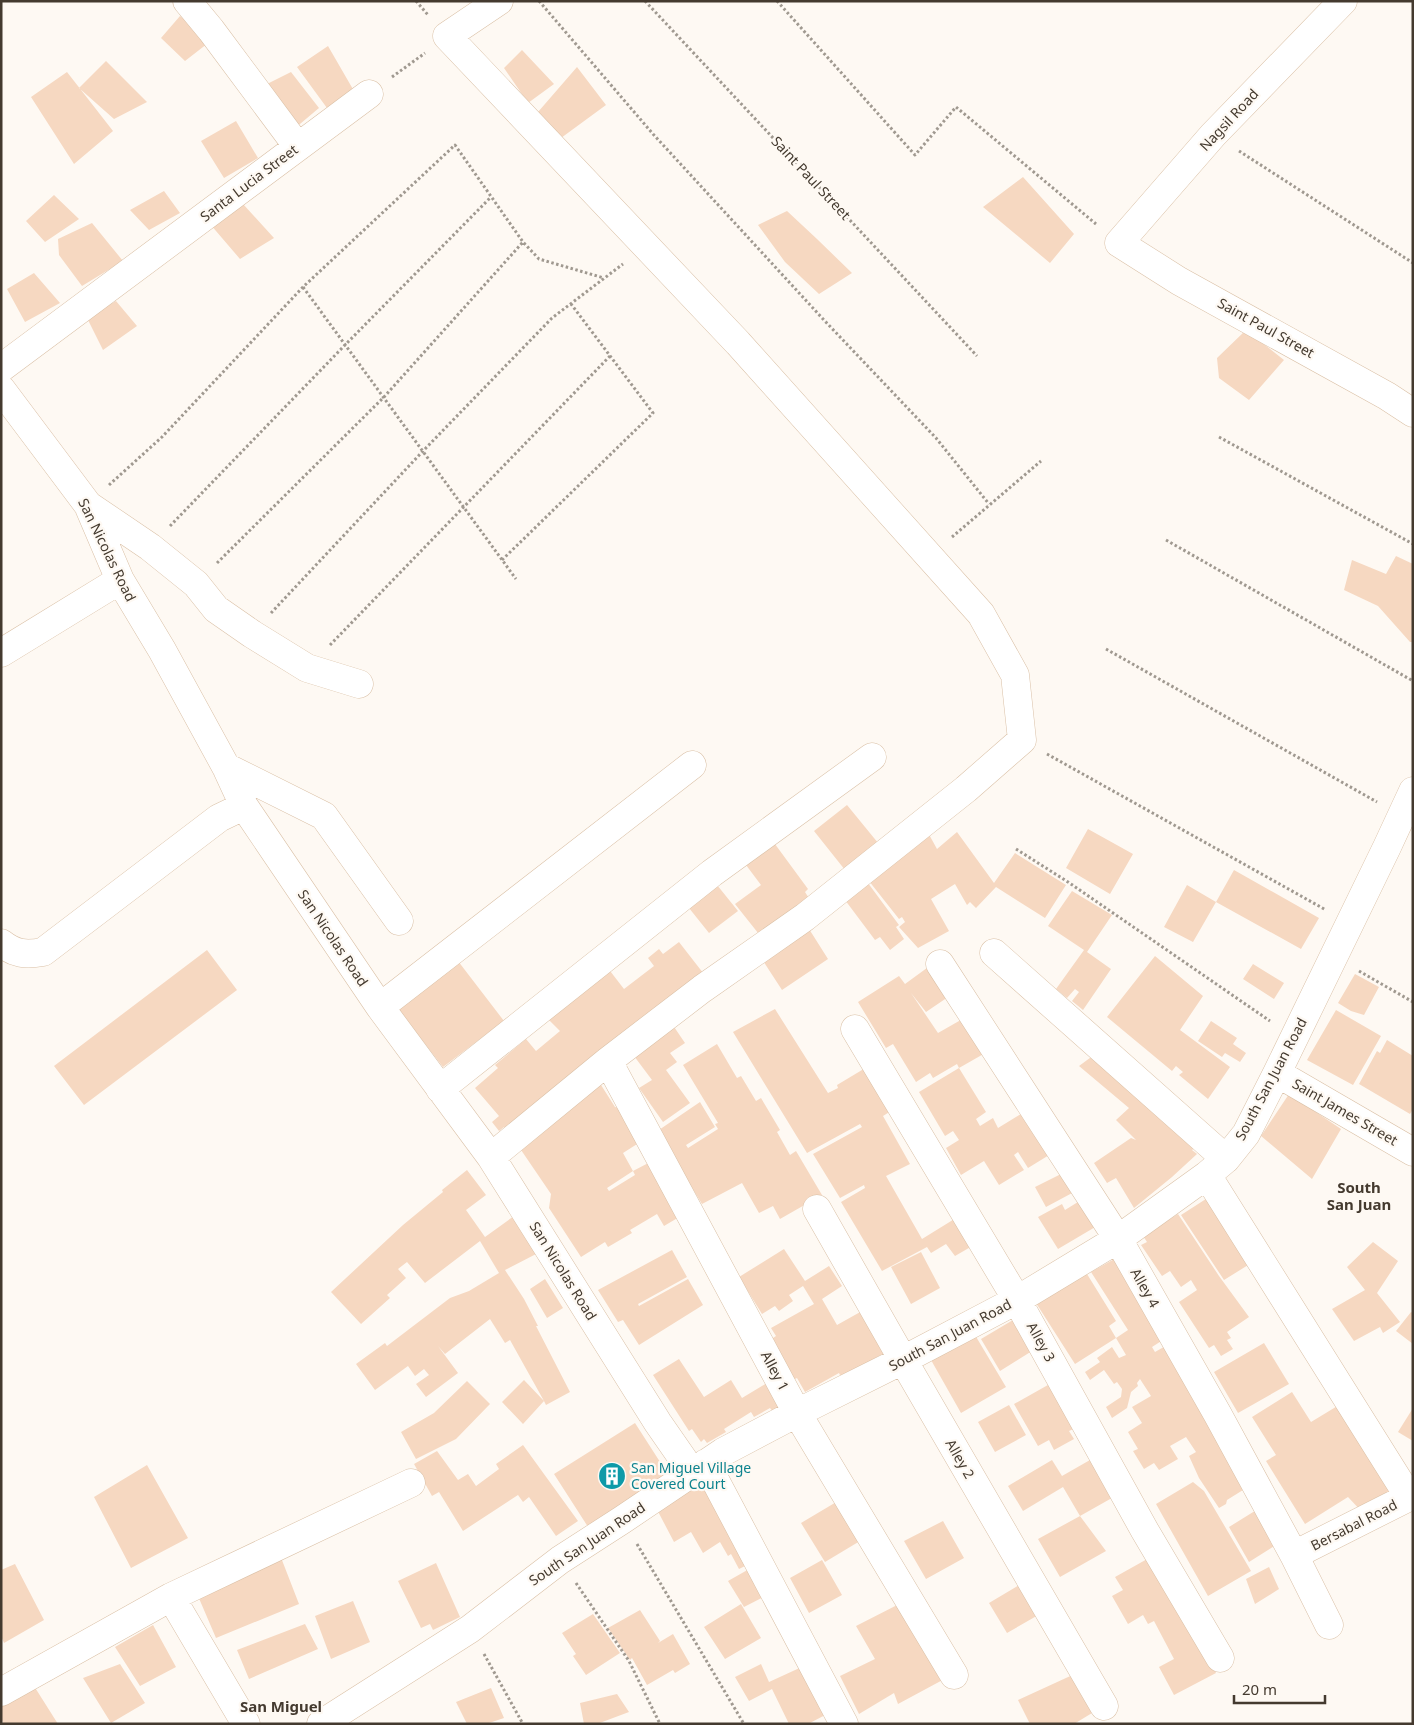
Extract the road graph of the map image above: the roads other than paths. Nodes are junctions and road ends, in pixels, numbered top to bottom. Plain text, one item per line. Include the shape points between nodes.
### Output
1 (187, 1) edge
2 (500, 1) edge
3 (1343, 1) edge
4 (369, 94) road end
5 (298, 147) junction
6 (1119, 243) joint
7 (1, 368) edge
8 (1, 389) edge
9 (1413, 413) edge
10 (88, 505) junction
11 (120, 580) junction
12 (1, 653) edge
13 (359, 684) dead end
14 (872, 757) dead end
15 (692, 765) dead end
16 (226, 767) junction
17 (1413, 791) edge
18 (244, 806) junction
19 (399, 921) dead end
20 (1, 943) edge
21 (994, 953) dead end
22 (940, 964) dead end
23 (380, 1007) junction
24 (855, 1029) dead end
25 (608, 1062) junction
26 (1277, 1073) junction
27 (440, 1089) junction
28 (1413, 1152) edge
29 (491, 1157) junction
30 (1216, 1167) junction
31 (817, 1209) dead end
32 (1118, 1240) junction
33 (1018, 1300) junction
34 (903, 1360) junction
35 (797, 1413) junction
36 (699, 1468) junction
37 (411, 1483) dead end
38 (1411, 1495) edge
39 (1294, 1555) junction
40 (171, 1597) junction
41 (1329, 1625) dead end
42 (1220, 1658) dead end
43 (954, 1675) dead end
44 (1, 1692) edge
45 (1104, 1706) dead end
46 (246, 1724) edge
47 (321, 1724) edge
48 (844, 1724) edge

1 - 5 street
2 - 25 street via 447,36 647,245 981,614 1015,675 1022,740 813,911 702,989
3 - 6 street, Nagsil Road via 1213,135
4 - 5 street, Santa Lucia Street
5 - 7 street, Santa Lucia Street
6 - 9 street, Saint Paul Street via 1179,281
8 - 10 street, San Nicolas Road
10 - 11 street, San Nicolas Road
10 - 13 street via 150,547 196,584 216,609 252,634 307,668
11 - 12 street
11 - 16 street, San Nicolas Road
14 - 27 street via 712,873
15 - 23 street
16 - 18 street, San Nicolas Road
16 - 19 street via 324,816
17 - 26 street, South San Juan Road
18 - 20 street via 219,818 43,952 13,952
18 - 23 street, San Nicolas Road
21 - 30 street
22 - 32 street, Alley 4
23 - 27 street, San Nicolas Road
24 - 33 street, Alley 3
25 - 29 street
25 - 35 street, Alley 1
26 - 28 street, Saint James Street
26 - 30 street, South San Juan Road via 1246,1134
27 - 29 street, San Nicolas Road
29 - 36 street, San Nicolas Road via 658,1423
30 - 32 street, South San Juan Road
30 - 38 street
31 - 34 street, Alley 2
32 - 33 street, South San Juan Road
32 - 39 street, Alley 4
33 - 34 street, South San Juan Road
33 - 42 street, Alley 3 via 1145,1531
34 - 35 street, South San Juan Road
34 - 45 street, Alley 2
35 - 36 street, South San Juan Road
35 - 43 street, Alley 1
36 - 47 street, South San Juan Road via 560,1560 470,1629
36 - 48 street, San Nicolas Road
37 - 40 street
38 - 39 street, Bersabal Road
39 - 41 street, Alley 4
40 - 44 street
40 - 46 street

